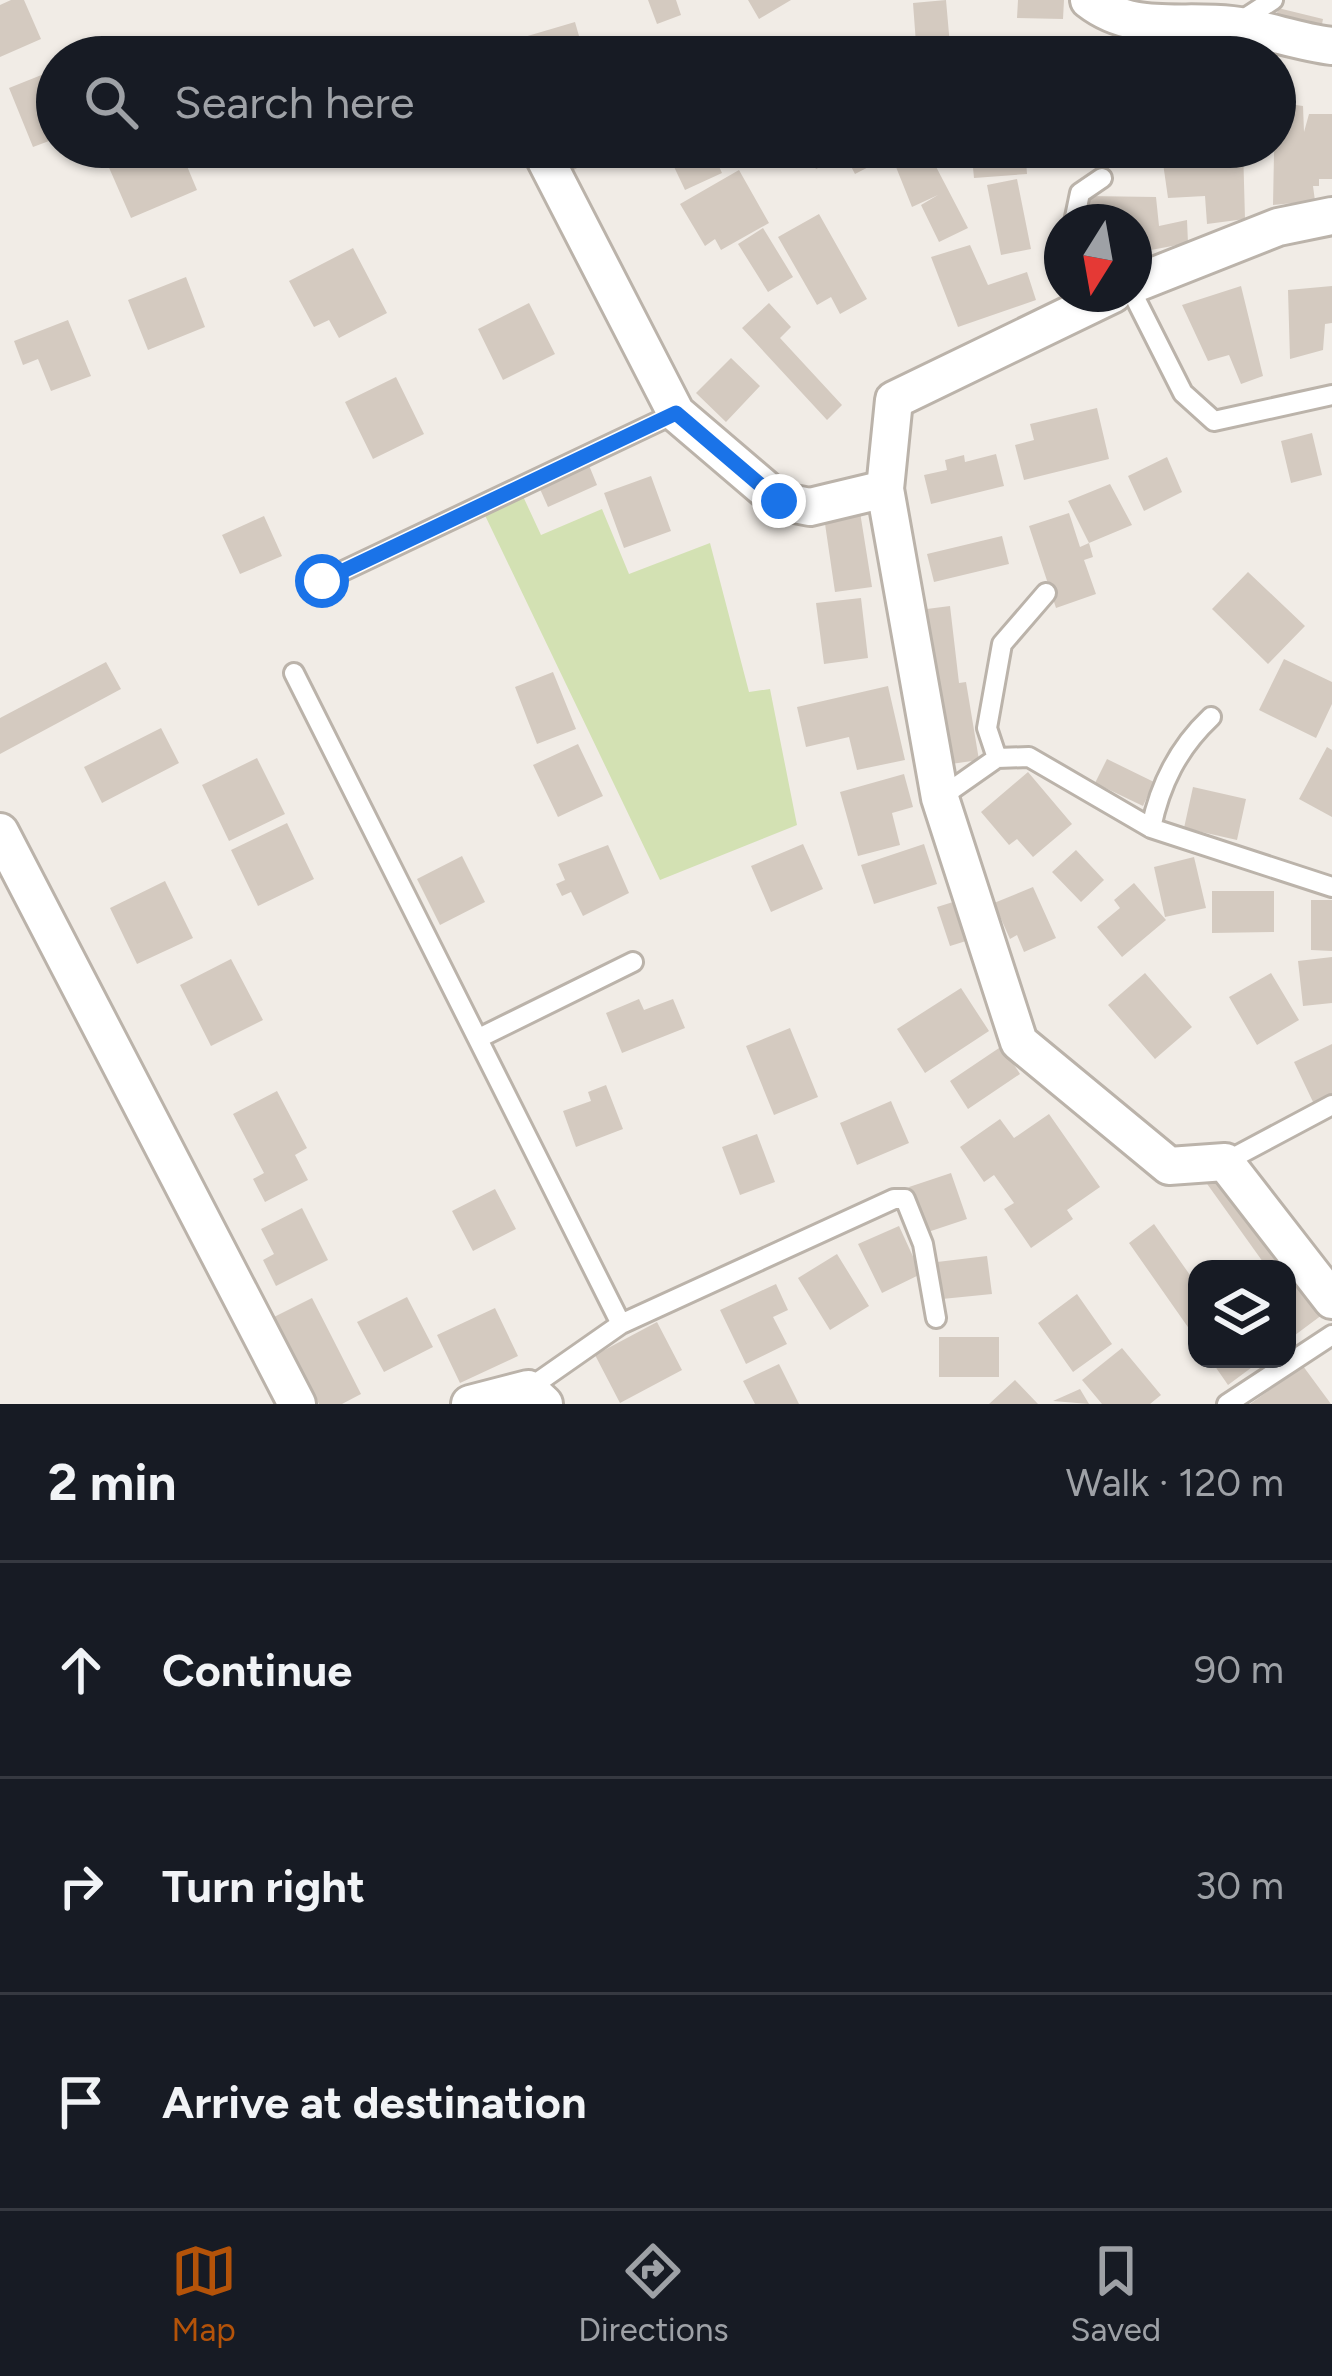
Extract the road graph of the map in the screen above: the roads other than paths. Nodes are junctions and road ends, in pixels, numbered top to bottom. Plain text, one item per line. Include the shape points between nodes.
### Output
1 (1089, 0) edge
2 (1274, 0) edge
3 (1235, 25) junction
4 (1271, 36) edge
5 (1296, 42) edge
6 (1332, 46) edge
7 (550, 168) edge
8 (1102, 178) dead end
9 (1077, 204) edge
10 (1332, 216) edge
11 (1152, 277) edge
12 (1066, 312) edge
13 (1142, 312) edge
14 (1332, 395) edge
15 (676, 413) junction
16 (885, 489) junction
17 (322, 581) dead end
18 (1046, 593) dead end
19 (293, 673) dead end
20 (1211, 717) dead end
21 (997, 758) junction
22 (940, 798) junction
23 (1151, 828) junction
24 (0, 832) edge
25 (1332, 886) edge
26 (633, 962) dead end
27 (479, 1038) junction
28 (1332, 1106) edge
29 (1225, 1162) junction
30 (1332, 1300) edge
31 (936, 1318) dead end
32 (622, 1324) junction
33 (1332, 1335) edge
34 (536, 1396) edge
35 (298, 1404) edge
36 (470, 1404) edge
37 (1227, 1404) edge

1 - 3 street via 1116,21
2 - 3 lane
3 - 4 street
5 - 6 street
7 - 15 street
8 - 9 lane via 1079,193
10 - 11 street via 1278,226
12 - 16 street via 895,400
13 - 14 lane via 1183,393 1214,421
15 - 16 street via 779,501 810,507
15 - 17 lane
16 - 22 street
18 - 21 lane via 1002,644 987,728
19 - 27 lane
20 - 23 lane via 1180,751
21 - 22 lane
21 - 23 lane via 1029,757
22 - 29 street via 1019,1042 1169,1166
23 - 25 lane
24 - 35 street
26 - 27 lane
27 - 32 lane
28 - 29 lane
29 - 30 street
31 - 32 lane via 923,1244 905,1199 894,1199
32 - 34 lane
33 - 37 lane
34 - 36 street

